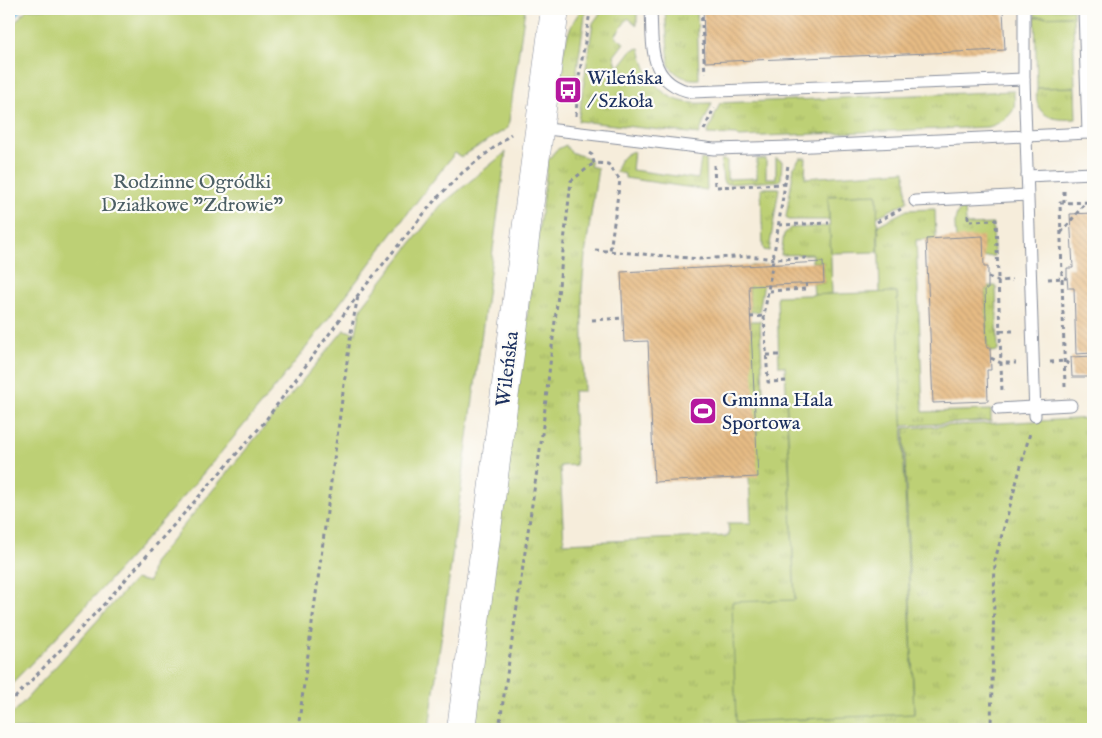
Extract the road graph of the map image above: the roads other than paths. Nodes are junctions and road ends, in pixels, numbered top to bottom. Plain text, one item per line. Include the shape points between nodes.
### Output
1 (555, 9) edge
2 (651, 9) edge
3 (1024, 9) edge
4 (1084, 9) edge
5 (1024, 79) junction
6 (539, 128) junction
7 (1090, 133) edge
8 (1026, 136) junction
9 (1093, 173) edge
10 (1027, 176) junction
11 (1028, 195) junction
12 (915, 201) road end
13 (1071, 405) dead end
14 (998, 409) dead end
15 (1035, 411) junction
16 (461, 729) edge

1 - 6 street, Wileńska
2 - 5 lane via 654,62 668,83 679,90
3 - 5 lane
4 - 7 lane
5 - 8 lane
6 - 8 lane via 714,149
6 - 16 street, Wileńska
7 - 8 lane
8 - 10 lane
9 - 10 lane
10 - 11 lane
11 - 12 lane
11 - 15 lane
13 - 15 lane
14 - 15 lane

